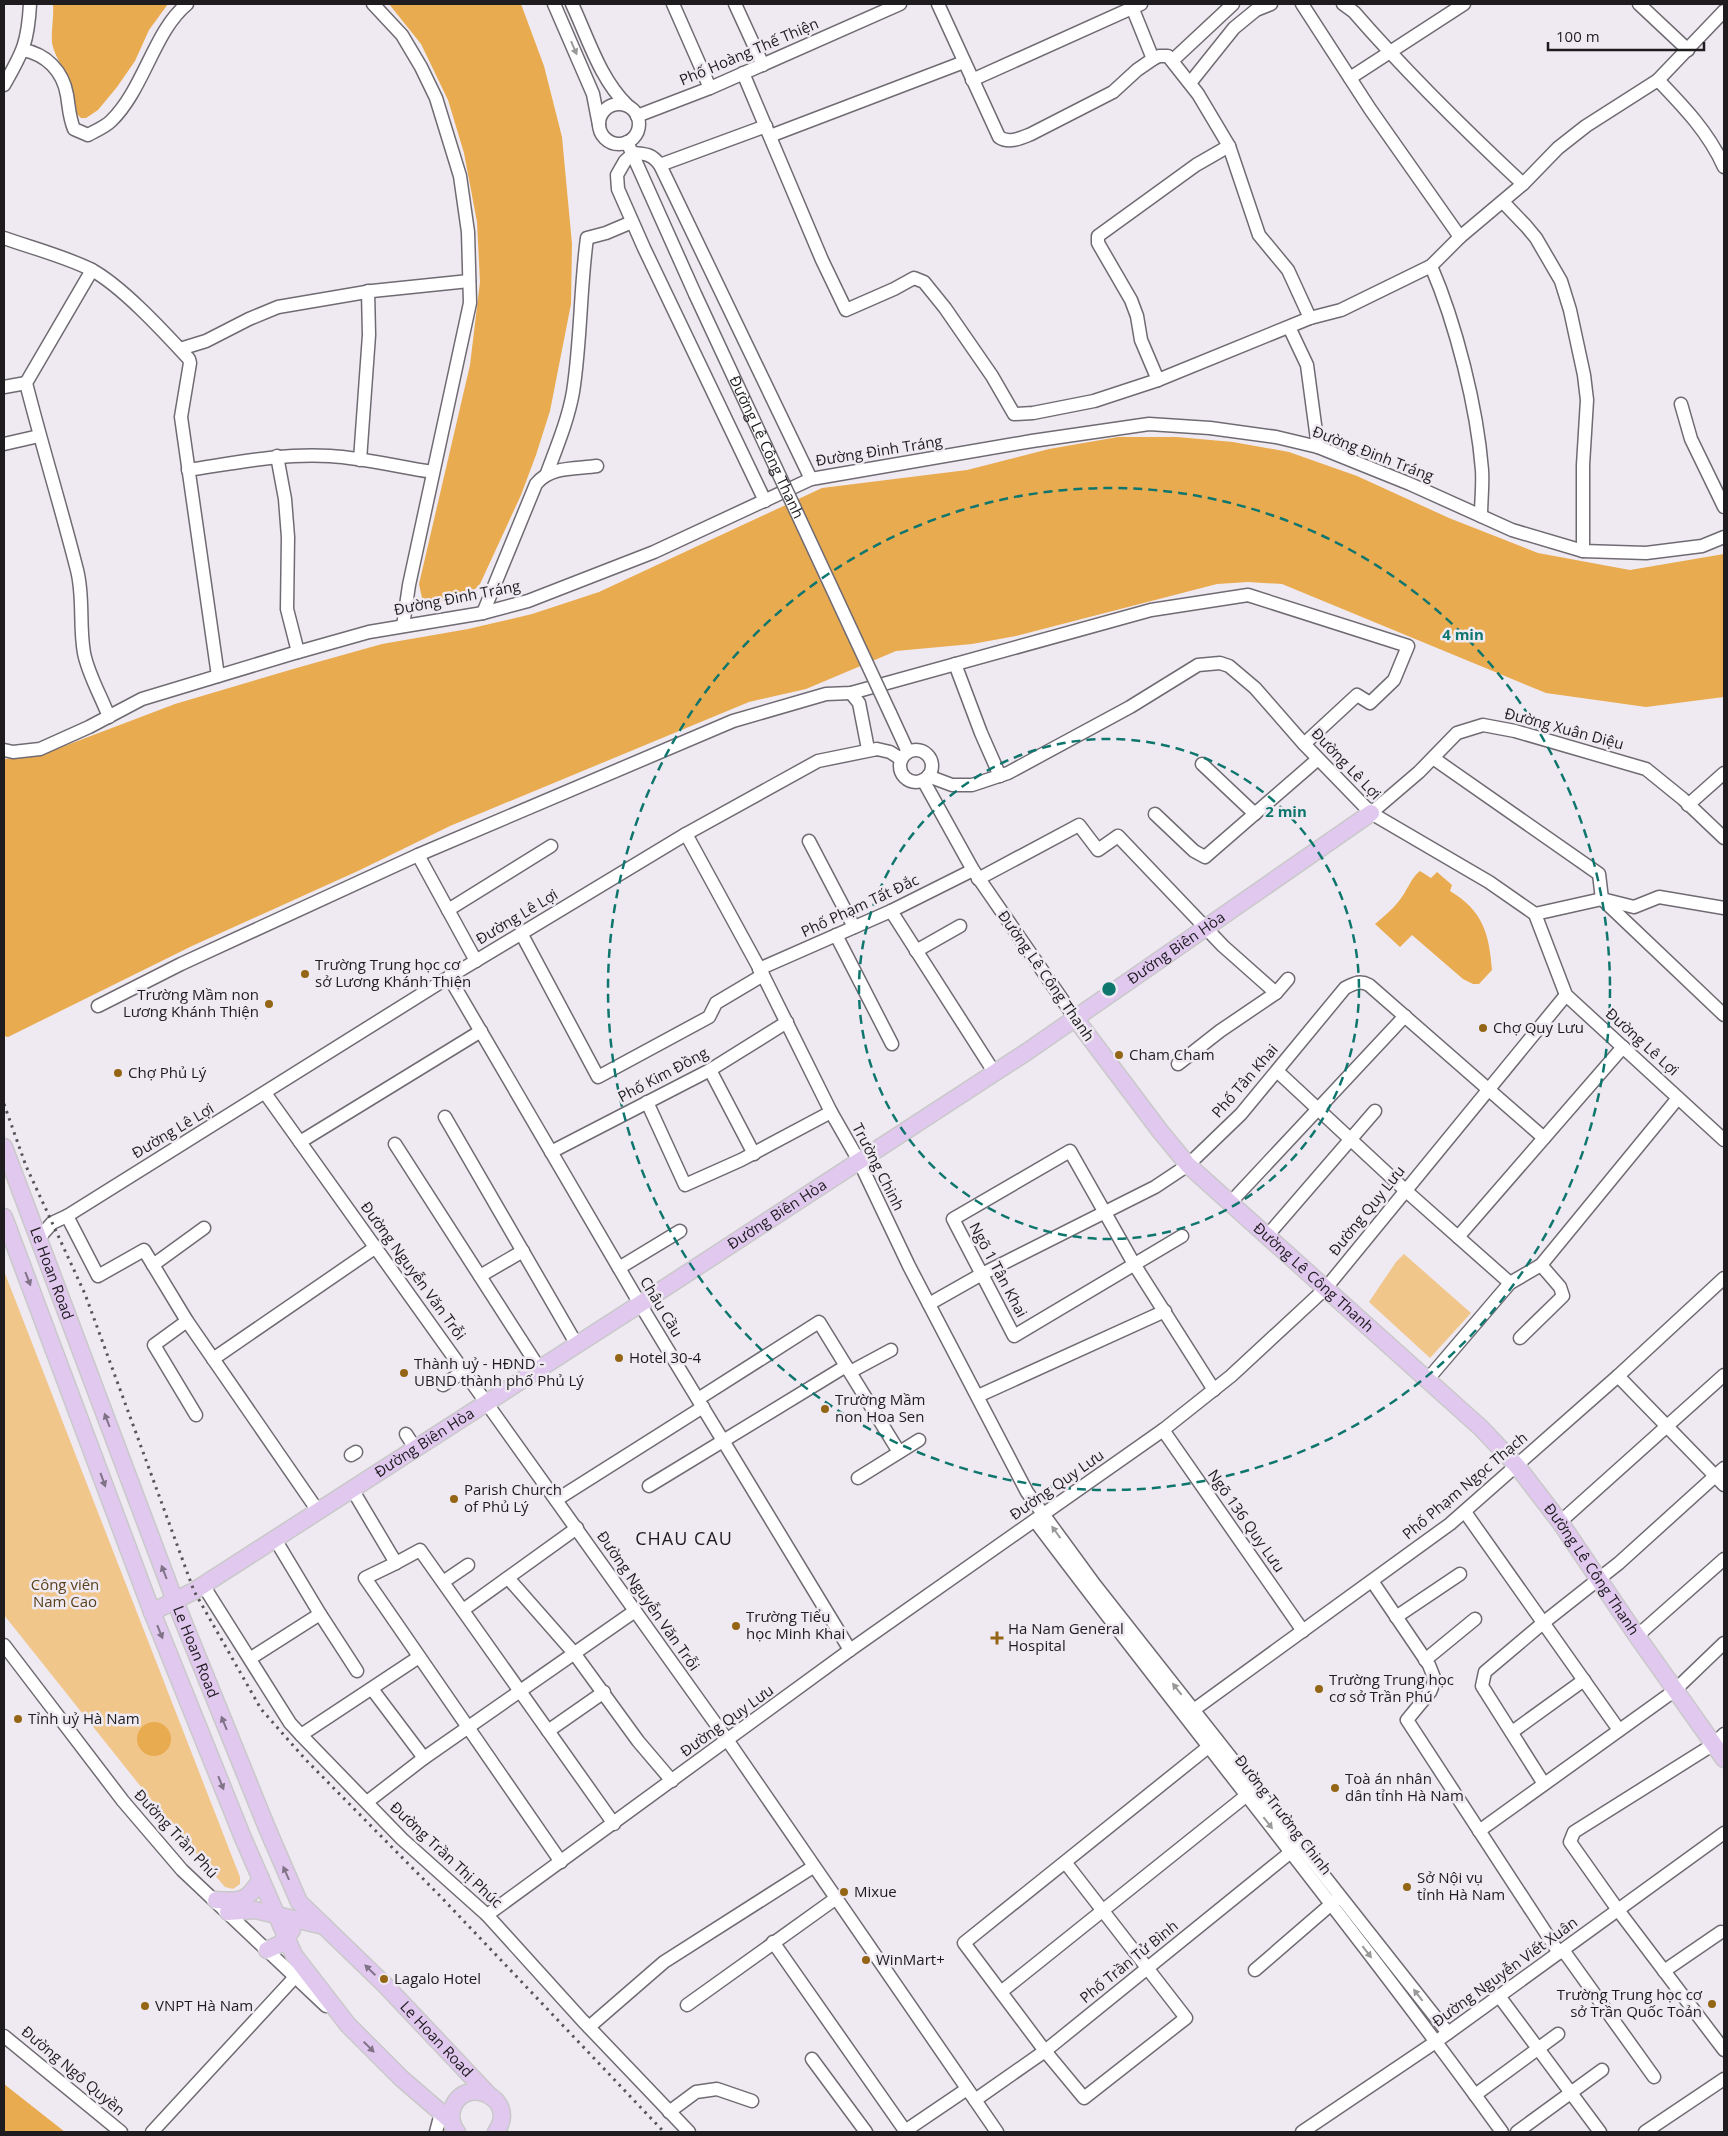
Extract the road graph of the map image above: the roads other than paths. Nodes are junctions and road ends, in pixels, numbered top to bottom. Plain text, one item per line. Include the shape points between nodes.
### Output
1 (30, 4) edge
2 (187, 4) edge
3 (373, 4) edge
4 (554, 4) edge
5 (572, 4) edge
6 (673, 4) edge
7 (735, 4) edge
8 (900, 4) edge
9 (938, 4) edge
10 (1233, 4) edge
11 (1271, 4) edge
12 (1302, 4) edge
13 (1343, 4) edge
14 (1464, 4) edge
15 (1639, 4) edge
16 (1136, 6) edge
17 (1724, 11) edge
18 (23, 50) junction
19 (1688, 50) junction
20 (1389, 52) junction
21 (1153, 59) junction
22 (1173, 60) junction
23 (964, 62) junction
24 (763, 64) junction
25 (744, 73) junction
26 (1350, 78) junction
27 (972, 80) junction
28 (1658, 80) junction
29 (1190, 83) junction
30 (4, 85) edge
31 (710, 88) junction
32 (627, 105) junction
33 (638, 116) junction
34 (599, 125) junction
35 (768, 131) junction
36 (627, 142) junction
37 (1229, 146) junction
38 (634, 154) junction
39 (660, 165) junction
40 (1724, 167) edge
41 (1523, 184) junction
42 (1503, 202) junction
43 (632, 222) junction
44 (1460, 237) junction
45 (4, 238) edge
46 (1431, 266) junction
47 (92, 270) junction
48 (469, 281) junction
49 (368, 291) junction
50 (1310, 318) junction
51 (1289, 326) junction
52 (180, 349) junction
53 (1158, 380) junction
54 (26, 383) junction
55 (4, 388) edge
56 (1682, 404) dead end
57 (39, 436) junction
58 (4, 444) edge
59 (1318, 447) junction
60 (277, 456) junction
61 (360, 460) junction
62 (597, 466) dead end
63 (188, 470) junction
64 (433, 472) junction
65 (547, 472) junction
66 (810, 479) junction
67 (765, 502) junction
68 (1724, 507) edge
69 (1481, 516) junction
70 (1724, 537) edge
71 (1583, 551) junction
72 (483, 613) junction
73 (403, 626) junction
74 (298, 652) junction
75 (955, 664) junction
76 (218, 676) junction
77 (851, 693) junction
78 (109, 716) junction
79 (1304, 744) junction
80 (868, 749) junction
81 (4, 750) edge
82 (904, 756) junction
83 (1433, 758) junction
84 (1318, 759) junction
85 (1202, 764) dead end
86 (1724, 773) edge
87 (1000, 776) junction
88 (925, 778) junction
89 (1688, 804) junction
90 (1370, 813) junction
91 (1155, 814) dead end
92 (1254, 814) junction
93 (686, 834) junction
94 (1724, 838) edge
95 (809, 841) dead end
96 (551, 846) dead end
97 (418, 856) junction
98 (976, 874) junction
99 (1602, 899) junction
100 (1724, 908) edge
101 (448, 910) junction
102 (890, 912) junction
103 (1535, 914) junction
104 (960, 926) dead end
105 (1206, 926) junction
106 (854, 927) junction
107 (521, 933) junction
108 (836, 935) junction
109 (916, 951) junction
110 (476, 961) junction
111 (761, 972) junction
112 (449, 977) junction
113 (1288, 979) dead end
114 (1276, 993) junction
115 (1566, 995) junction
116 (98, 1006) dead end
117 (1724, 1015) edge
118 (1405, 1016) junction
119 (1075, 1018) junction
120 (787, 1022) junction
121 (481, 1031) junction
122 (892, 1044) dead end
123 (1623, 1047) junction
124 (1178, 1064) dead end
125 (710, 1070) junction
126 (1277, 1071) junction
127 (994, 1072) junction
128 (1489, 1088) junction
129 (265, 1093) junction
130 (1678, 1098) junction
131 (647, 1102) junction
132 (1318, 1109) junction
133 (1375, 1111) dead end
134 (831, 1112) junction
135 (445, 1116) dead end
136 (1544, 1138) junction
137 (1351, 1139) junction
138 (1724, 1140) edge
139 (300, 1142) junction
140 (395, 1144) dead end
141 (4, 1148) edge
142 (551, 1152) junction
143 (754, 1154) junction
144 (859, 1161) junction
145 (1188, 1165) junction
146 (1405, 1190) junction
147 (1230, 1203) junction
148 (1104, 1213) junction
149 (67, 1216) junction
150 (4, 1217) edge
151 (204, 1228) dead end
152 (680, 1231) dead end
153 (1182, 1236) dead end
154 (1267, 1236) junction
155 (1458, 1237) junction
156 (39, 1238) junction
157 (16, 1247) junction
158 (376, 1247) junction
159 (523, 1251) junction
160 (1134, 1264) junction
161 (153, 1265) junction
162 (1541, 1265) junction
163 (619, 1268) junction
164 (982, 1274) junction
165 (480, 1276) junction
166 (1724, 1278) edge
167 (1510, 1283) junction
168 (1326, 1288) junction
169 (640, 1304) junction
170 (929, 1304) junction
171 (1165, 1311) junction
172 (187, 1321) junction
173 (1520, 1338) dead end
174 (576, 1344) junction
175 (891, 1350) dead end
176 (213, 1359) junction
177 (539, 1368) junction
178 (848, 1369) junction
179 (464, 1371) junction
180 (1618, 1376) junction
181 (1724, 1376) edge
182 (1428, 1379) junction
183 (443, 1384) dead end
184 (1214, 1390) junction
185 (978, 1396) junction
186 (487, 1402) junction
187 (701, 1403) junction
188 (196, 1415) dead end
189 (1666, 1426) junction
190 (1163, 1430) junction
191 (919, 1440) dead end
192 (724, 1441) junction
193 (899, 1452) junction
194 (1517, 1466) junction
195 (1721, 1476) edge
196 (858, 1478) dead end
197 (649, 1486) dead end
198 (352, 1489) junction
199 (556, 1500) junction
200 (318, 1511) junction
201 (1465, 1512) junction
202 (1039, 1518) junction
203 (1560, 1522) junction
204 (576, 1528) junction
205 (275, 1539) junction
206 (1724, 1559) edge
207 (396, 1563) junction
208 (468, 1565) dead end
209 (1460, 1574) dead end
210 (508, 1578) junction
211 (1599, 1578) junction
212 (1372, 1581) junction
213 (443, 1582) junction
214 (203, 1585) junction
215 (175, 1601) junction
216 (463, 1610) junction
217 (635, 1611) junction
218 (152, 1612) junction
219 (320, 1614) junction
220 (1396, 1617) junction
221 (1475, 1619) dead end
222 (1543, 1622) junction
223 (1303, 1631) junction
224 (1637, 1636) junction
225 (1724, 1642) edge
226 (4, 1645) edge
227 (850, 1650) junction
228 (574, 1653) junction
229 (250, 1658) junction
230 (419, 1658) junction
231 (1426, 1660) junction
232 (357, 1671) dead end
233 (1584, 1680) junction
234 (372, 1688) junction
235 (1675, 1690) junction
236 (519, 1692) junction
237 (604, 1692) junction
238 (1189, 1713) junction
239 (468, 1727) junction
240 (1619, 1730) junction
241 (548, 1732) junction
242 (1512, 1732) junction
243 (301, 1735) junction
244 (1719, 1739) edge
245 (728, 1741) junction
246 (1213, 1743) junction
247 (424, 1758) junction
248 (1724, 1759) edge
249 (672, 1781) junction
250 (1544, 1784) junction
251 (1251, 1792) junction
252 (367, 1802) junction
253 (614, 1824) junction
254 (1479, 1831) junction
255 (1724, 1833) edge
256 (1295, 1848) junction
257 (560, 1862) junction
258 (1065, 1862) junction
259 (813, 1867) junction
260 (261, 1879) junction
261 (835, 1899) junction
262 (216, 1900) junction
263 (1336, 1900) junction
264 (299, 1902) junction
265 (1618, 1910) junction
266 (228, 1912) junction
267 (1102, 1912) junction
268 (487, 1915) junction
269 (278, 1916) junction
270 (297, 1920) junction
271 (324, 1926) junction
272 (1721, 1932) dead end
273 (287, 1938) junction
274 (773, 1942) junction
275 (267, 1950) junction
276 (1561, 1951) junction
277 (1393, 1963) junction
278 (1146, 1970) junction
279 (1255, 1970) dead end
280 (1382, 1971) junction
281 (1664, 1971) junction
282 (295, 1977) junction
283 (1001, 1992) junction
284 (1499, 1996) junction
285 (687, 2005) dead end
286 (348, 2025) junction
287 (589, 2027) junction
288 (1448, 2033) junction
289 (1558, 2034) dead end
290 (4, 2036) edge
291 (1437, 2042) junction
292 (1538, 2049) junction
293 (1724, 2050) edge
294 (1045, 2051) junction
295 (812, 2060) dead end
296 (1602, 2070) dead end
297 (1654, 2078) dead end
298 (1724, 2079) edge
299 (967, 2089) junction
300 (1570, 2092) junction
301 (488, 2094) junction
302 (1475, 2094) junction
303 (975, 2100) junction
304 (752, 2101) dead end
305 (669, 2112) junction
306 (451, 2125) edge
307 (499, 2126) edge
308 (905, 2131) edge
309 (121, 2132) edge
310 (152, 2132) edge
311 (436, 2132) edge
312 (513, 2132) edge
313 (689, 2132) edge
314 (866, 2132) edge
315 (997, 2132) edge
316 (1302, 2132) edge
317 (1502, 2132) edge
318 (1517, 2132) edge
319 (1600, 2132) edge
320 (1645, 2132) edge

1 - 18 street via 29,31
2 - 18 street via 162,38 140,81 111,121 88,135 74,129 69,117 67,94 58,71 48,60
3 - 48 street via 402,35 436,98 460,176 468,232
4 -> 34 street via 592,94
5 - 32 street via 607,80
6 - 31 street
7 - 24 street
8 - 24 street, Phố Hoàng Thế Thiện
9 - 23 street
10 - 22 street
11 - 29 street via 1256,10 1234,28
12 - 26 street
13 - 20 street
14 - 20 street
15 - 19 street
16 - 21 street
16 - 27 street
17 - 19 street
18 - 30 street
19 - 28 street
20 - 26 street
20 - 41 street
21 - 22 street via 1168,56
21 - 27 street via 1113,92 1019,139 999,137
22 - 29 street
23 - 27 street
23 - 35 street
24 - 25 street, Phố Hoàng Thế Thiện
25 - 31 street, Phố Hoàng Thế Thiện
25 - 35 street
26 - 44 street
28 - 40 street via 1694,118
28 - 41 street via 1586,126 1558,148
29 - 37 street
31 - 33 street, Phố Hoàng Thế Thiện
32 - 33 street
32 - 34 street via 608,107 602,112
33 - 36 street via 637,133
34 - 36 street via 600,132 609,141 615,144
35 - 39 street
35 - 53 street via 846,310 914,278 924,282 987,368 1014,414 1094,401
36 - 38 street, Đường Lê Công Thanh
37 - 50 street via 1259,235 1288,270
37 - 53 street via 1196,165 1098,236 1098,243 1131,300 1141,340
38 - 39 street via 649,154
38 - 43 street via 625,161 617,175 618,189
38 - 82 street, Đường Lê Công Thanh, bridge via 695,294 890,713
39 - 66 street
41 - 42 street
42 - 44 street
42 - 71 street via 1536,238 1561,281 1570,310 1586,400
43 - 65 street via 587,238 572,393 564,429
43 - 67 street
44 - 46 street
45 - 47 street
46 - 50 street via 1341,310
46 - 69 street via 1440,287 1472,401 1482,471
47 - 52 street via 117,288
47 - 54 street
48 - 49 street
48 - 64 street via 470,303
49 - 52 street via 278,307 206,341
49 - 61 street via 369,336
50 - 51 street
51 - 53 street
51 - 59 street via 1308,365
52 - 63 street via 190,363 181,411
54 - 55 street
54 - 57 street
56 - 68 street via 1691,439
57 - 58 street
57 - 78 street via 78,572 83,604 84,654
59 - 66 street, Đường Đinh Tráng via 1276,437 1149,424
59 - 69 street, Đường Đinh Tráng
60 - 61 street via 332,456
60 - 63 street
60 - 74 street via 288,537 287,609
61 - 64 street
62 - 65 street
63 - 76 street
64 - 73 street
65 - 72 street via 536,484
66 - 67 street, Đường Đinh Tráng
67 - 72 street, Đường Đinh Tráng via 654,552 528,601
69 - 71 street, Đường Đinh Tráng via 1512,530
70 - 71 street, Đường Đinh Tráng via 1702,546 1646,553
72 - 73 street, Đường Đinh Tráng
73 - 74 street, Đường Đinh Tráng
74 - 76 street, Đường Đinh Tráng
75 - 77 street
75 - 79 street via 1151,610 1248,596 1408,646 1394,680 1370,703 1357,695
75 - 87 street
76 - 78 street, Đường Đinh Tráng via 142,699
77 - 80 street via 859,703
77 - 97 street via 826,694 733,721
78 - 81 street, Đường Đinh Tráng via 40,749
79 - 84 street, Đường Lê Lợi
79 - 87 street, Đường Lê Lợi via 1242,676 1229,666 1210,663 1198,665 1130,707
80 - 82 street, Đường Lê Lợi
80 - 93 street, Đường Lê Lợi via 818,762
82 - 88 street via 900,769 905,778 914,782
82 - 88 street via 919,750 928,756 932,766
83 - 89 street, Đường Xuân Diệu via 1457,733 1483,725 1515,731 1646,769
83 - 90 street, Đường Xuân Diệu
83 - 99 street via 1599,874
84 - 90 street, Đường Lê Lợi
84 - 92 street
85 - 92 street
86 - 89 street
87 - 88 street, Đường Lê Lợi via 972,785 952,785
88 - 98 street, Đường Lê Công Thanh
89 - 94 street, Đường Xuân Diệu
90 - 103 street, Đường Lê Lợi via 1489,882
90 - 105 main road, Đường Biên Hòa
91 - 92 street via 1194,851 1205,857
93 - 107 street, Đường Lê Lợi
93 - 111 street, Trường Chinh
95 - 106 street
96 - 101 street
97 - 101 street
97 - 116 street via 190,960
98 - 102 street, Phố Phạm Tất Đắc
98 - 105 street, Phố Phạm Tất Đắc via 1079,825 1098,850 1118,836
98 - 119 street, Đường Lê Công Thanh
99 - 100 street via 1634,907 1659,897
99 - 103 street
99 - 117 street
101 - 110 street
102 - 106 street, Phố Phạm Tất Đắc
102 - 109 street
103 - 115 street, Đường Lê Lợi
104 - 109 street
105 - 114 street via 1223,946
105 - 119 main road, Đường Biên Hòa
106 - 108 street, Phố Phạm Tất Đắc
107 - 110 street, Đường Lê Lợi
107 - 111 street, Phố Phạm Tất Đắc via 598,1077 710,1017 716,1003
108 - 111 street, Phố Phạm Tất Đắc
108 - 122 street
109 - 127 street
110 - 112 street, Đường Lê Lợi
111 - 120 street, Trường Chinh
112 - 121 street, Châu Cầu
112 - 129 street, Đường Lê Lợi
113 - 114 street
114 - 124 street
115 - 123 street, Đường Lê Lợi
115 - 128 street, Đường Quy Lưu
118 - 126 street, Phố Tân Khai via 1364,982 1356,982 1345,988
118 - 128 street, Phố Tân Khai
118 - 132 street
119 - 127 main road, Đường Biên Hòa
119 - 145 main road, Đường Lê Công Thanh
120 - 125 street, Phố Kim Đồng
120 - 134 street, Trường Chinh
121 - 139 street
121 - 142 street, Châu Cầu
123 - 130 street, Đường Lê Lợi
123 - 136 street
125 - 131 street, Phố Kim Đồng
125 - 143 street
126 - 132 street
126 - 145 street, Phố Tân Khai via 1241,1114
127 - 144 main road, Đường Biên Hòa
128 - 136 street, Phố Tân Khai
128 - 146 street, Đường Quy Lưu
129 - 139 street, Đường Nguyễn Văn Trỗi
129 - 149 street, Đường Lê Lợi
130 - 138 street, Đường Lê Lợi
130 - 162 street
131 - 142 street, Phố Kim Đồng
131 - 143 street via 685,1185
132 - 137 street
132 - 147 street
133 - 137 street
134 - 143 street
134 - 144 street, Trường Chinh
135 - 159 street
136 - 155 street
137 - 146 street
137 - 154 street
139 - 158 street, Đường Nguyễn Văn Trỗi
140 - 165 street
141 - 156 main road, Le Hoan Road
142 - 163 street, Châu Cầu
144 - 169 main road, Đường Biên Hòa
144 - 170 street, Trường Chinh
145 - 147 main road, Đường Lê Công Thanh
145 - 148 street, Phố Tân Khai via 1155,1187
146 - 155 street
146 - 168 street, Đường Quy Lưu
147 - 154 main road, Đường Lê Công Thanh
148 - 160 street
148 - 164 street, Phố Tân Khai
148 - 164 street, Ngõ 1 Tân Khai via 1070,1151 953,1219
149 - 156 street, Đường Lê Lợi via 52,1223
149 - 161 street via 98,1276 144,1250
150 - 157 main road, Le Hoan Road
151 - 161 street
152 - 163 street
153 - 160 street
154 - 168 main road, Đường Lê Công Thanh
155 - 167 street
156 - 157 main road
215 -> 156 main road, Le Hoan Road
157 -> 218 main road, Le Hoan Road
158 - 176 street
158 - 179 street, Đường Nguyễn Văn Trỗi
159 - 165 street
159 - 174 street
160 - 164 street, Ngõ 1 Tân Khai via 1014,1336
160 - 171 street
161 - 172 street
162 - 167 street
162 - 173 street via 1560,1287 1563,1296
163 - 169 street, Châu Cầu
164 - 170 street, Phố Tân Khai
165 - 177 street
166 - 180 street, Phố Phạm Ngọc Thạch
167 - 182 street
168 - 182 main road, Đường Lê Công Thanh
168 - 184 street, Đường Quy Lưu
169 - 174 main road, Đường Biên Hòa
169 - 187 street, Châu Cầu
170 - 185 street, Trường Chinh
171 - 184 street
171 - 185 street
172 - 176 street
172 - 188 street via 154,1345
174 - 177 main road, Đường Biên Hòa
175 - 178 street
176 - 200 street
177 - 186 main road, Đường Biên Hòa
178 - 187 street via 819,1322
178 - 192 street
178 - 193 street
179 - 183 street
179 - 186 street, Đường Nguyễn Văn Trỗi
180 - 189 street
180 - 194 street, Phố Phạm Ngọc Thạch
181 - 189 street
182 - 194 main road, Đường Lê Công Thanh
184 - 190 street, Đường Quy Lưu
185 - 202 street, Trường Chinh
186 - 198 main road, Đường Biên Hòa via 411,1441
186 - 199 street, Đường Nguyễn Văn Trỗi
187 - 192 street, Châu Cầu
187 - 199 street
189 - 195 street
189 - 203 street
190 - 202 street, Đường Quy Lưu
190 - 223 street, Ngõ 136 Quy Lưu
191 - 193 street
192 - 197 street
192 - 227 street, Châu Cầu
193 - 196 street
194 - 201 street, Phố Phạm Ngọc Thạch
194 - 203 main road, Đường Lê Công Thanh
195 - 211 street
198 - 200 main road, Đường Biên Hòa
198 - 207 street
199 - 204 street, Đường Nguyễn Văn Trỗi
200 - 205 main road, Đường Biên Hòa
201 - 212 street, Phố Phạm Ngọc Thạch
201 - 222 street
202 - 227 street, Đường Quy Lưu
202 - 238 street, Đường Trường Chinh
203 - 211 main road, Đường Lê Công Thanh
204 - 210 street
204 - 217 street, Đường Nguyễn Văn Trỗi
205 - 214 main road, Đường Biên Hòa
205 - 219 street
206 - 224 street
207 - 213 street via 420,1550
207 - 230 street via 365,1578
208 - 213 street
209 - 220 street
210 - 216 street
210 - 228 street
211 - 222 street
211 - 224 main road, Đường Lê Công Thanh
212 - 220 street
212 - 223 street, Phố Phạm Ngọc Thạch
213 - 216 street
214 - 215 main road, Đường Biên Hòa
214 - 229 street, Đường Trần Thị Phúc
215 - 218 main road, Đường Biên Hòa
264 -> 215 main road, Le Hoan Road
216 - 236 street
217 - 228 street
217 - 245 street, Đường Nguyễn Văn Trỗi
218 -> 260 main road, Le Hoan Road
219 - 229 street
219 - 232 street
220 - 231 street
221 - 231 street
222 - 233 street
222 - 242 street via 1485,1672 1482,1686
223 - 238 street, Phố Phạm Ngọc Thạch
224 - 235 main road, Đường Lê Công Thanh
225 - 235 street
226 - 262 street, Đường Trần Phú via 123,1801 182,1870
227 - 245 street, Đường Quy Lưu
228 - 236 street
228 - 237 street
229 - 243 street, Đường Trần Thị Phúc via 290,1723
230 - 234 street
230 - 239 street
231 - 254 street via 1436,1680 1407,1720
233 - 240 street
233 - 242 street
234 - 243 street
234 - 247 street
235 - 240 street
235 - 244 main road, Đường Lê Công Thanh
236 - 239 street
236 - 241 street
237 - 241 street
237 - 249 street via 638,1741
238 - 246 street, Đường Trường Chinh
239 - 247 street
239 - 257 street
240 - 250 street
241 - 253 street
242 - 250 street
243 - 252 street, Đường Trần Thị Phúc
244 - 248 main road, Đường Lê Công Thanh
244 - 265 street via 1571,1836 1570,1842
245 - 249 street, Đường Quy Lưu
245 - 259 street, Đường Nguyễn Văn Trỗi
246 - 251 street, Đường Trường Chinh
246 - 258 street
247 - 252 street
249 - 253 street, Đường Quy Lưu
250 - 254 street
251 - 256 street, Đường Trường Chinh
251 - 267 street
252 - 268 street, Đường Trần Thị Phúc via 402,1839
253 - 257 street, Đường Quy Lưu
254 - 276 street
255 - 265 street, Đường Nguyễn Viết Xuân
256 - 263 street, Đường Trường Chinh
256 - 278 street, Phố Trần Tử Bình
257 - 268 street, Đường Quy Lưu
258 - 267 street
258 - 283 street via 964,1943
259 - 261 street, Đường Nguyễn Văn Trỗi
259 - 287 street via 664,1962
260 - 262 main road via 244,1899 234,1902
260 - 269 main road, Le Hoan Road
261 - 274 street
261 - 299 street, Đường Nguyễn Văn Trỗi
262 - 266 street, Đường Trần Phú
263 - 277 street, Đường Trường Chinh
263 - 279 street
263 -> 280 street, Đường Trường Chinh
264 - 270 main road
264 - 271 main road, Le Hoan Road
265 - 276 street, Đường Nguyễn Viết Xuân
265 - 281 street
266 - 269 main road via 255,1910
266 - 275 street, Đường Trần Phú
267 - 278 street
267 - 283 street
268 - 287 street, Đường Trần Thị Phúc
269 - 270 main road
269 - 273 main road, Le Hoan Road
270 - 271 main road
270 - 273 main road
301 -> 271 main road, Le Hoan Road
272 - 281 street
273 - 275 main road
273 - 286 main road, Le Hoan Road via 294,1955
274 - 285 street
274 - 308 street
275 - 282 street, Đường Trần Phú
276 - 284 street, Đường Nguyễn Viết Xuân
276 - 297 street
277 - 280 street
288 -> 277 street, Đường Trường Chinh
278 - 294 street, Phố Trần Tử Bình
278 - 294 street via 1186,2018 1084,2098
280 - 291 street, Đường Trường Chinh
281 - 293 street
282 - 286 street, Đường Trần Phú
282 - 310 street
283 - 294 street
284 - 288 street, Đường Nguyễn Viết Xuân
284 - 292 street
286 -> 306 main road, Le Hoan Road
287 - 305 street, Đường Trần Thị Phúc
288 - 291 street, Đường Nguyễn Viết Xuân
289 - 292 street
290 - 309 street, Đường Ngô Quyền
291 - 302 street, Đường Trường Chinh
291 - 316 street, Đường Nguyễn Viết Xuân
292 - 300 street
292 - 302 street
294 - 303 street, Phố Trần Tử Bình
295 - 314 street
296 - 300 street
298 - 320 street
299 - 303 street, Đường Nguyễn Văn Trỗi
299 - 308 street
300 - 318 street
300 - 319 street
301 - 306 main road via 472,2092 458,2099 451,2114
301 - 307 main road, Le Hoan Road via 499,2105
302 - 317 street, Đường Trường Chinh
303 - 315 street, Đường Nguyễn Văn Trỗi
304 - 305 street via 717,2089 696,2092
305 - 313 street, Đường Trần Thị Phúc
306 - 311 street
307 - 312 main road

